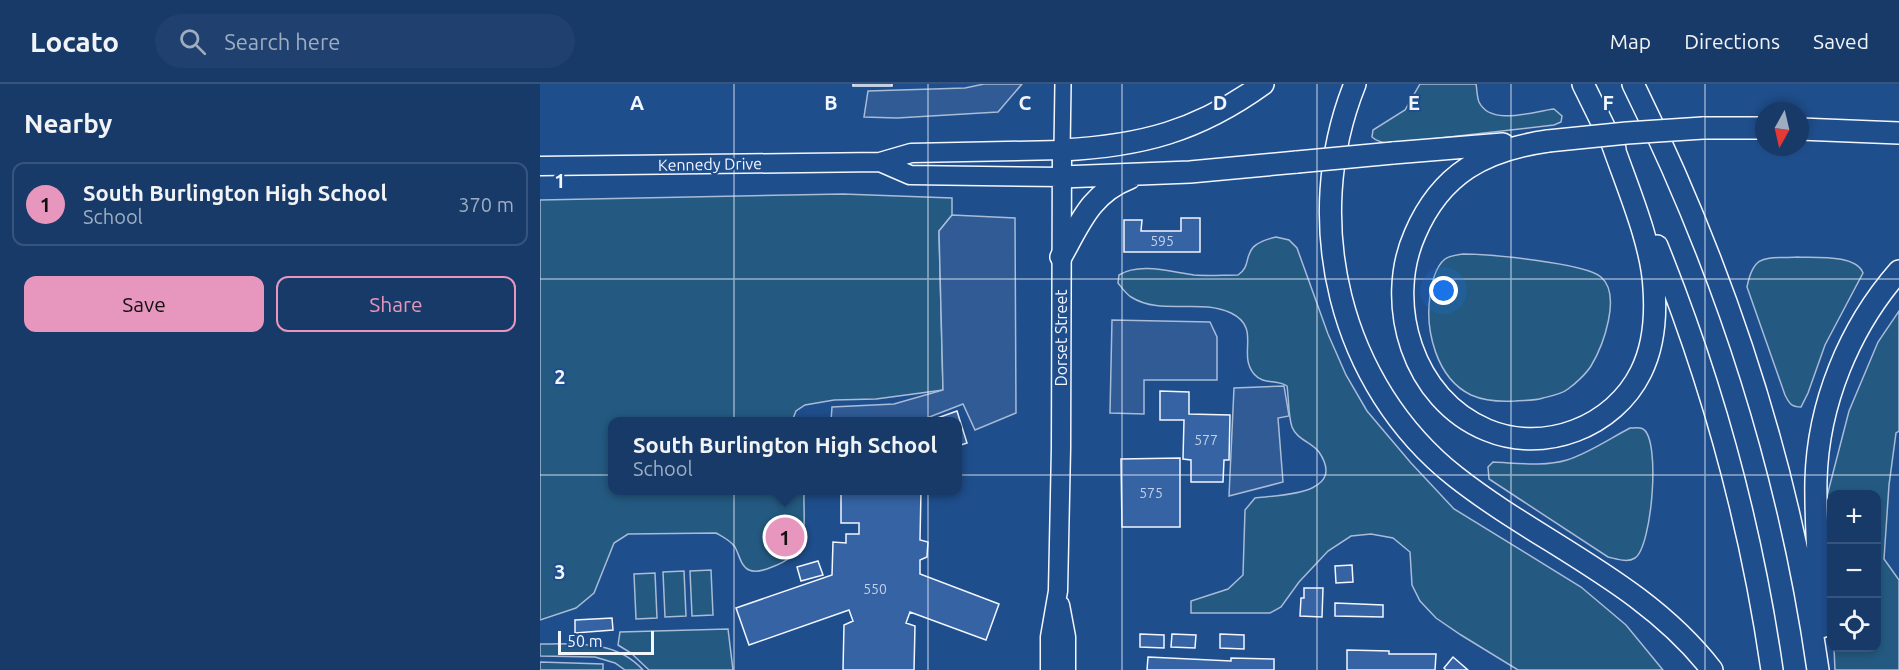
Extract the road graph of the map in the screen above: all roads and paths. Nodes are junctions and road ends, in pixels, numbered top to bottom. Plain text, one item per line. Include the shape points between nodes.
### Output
1 (1063, 84) edge
2 (1263, 84) edge
3 (1355, 84) edge
4 (1583, 84) edge
5 (1633, 84) edge
6 (1755, 128) edge
7 (1809, 129) edge
8 (1899, 133) edge
9 (1548, 141) junction
10 (1611, 141) junction
11 (1062, 150) junction
12 (880, 162) junction
13 (540, 166) edge
14 (1145, 174) junction
15 (1062, 177) junction
16 (1061, 257) junction
17 (1899, 271) edge
18 (1058, 591) junction
19 (1050, 670) edge
20 (1066, 670) edge
21 (1712, 670) edge
22 (1772, 670) edge
23 (1818, 670) edge
24 (1824, 670) edge

1 - 11 street, Dorset Street
2 - 11 highway via 1221,111 1168,134 1110,146
3 - 21 highway via 1335,154 1330,232 1345,312 1381,391 1405,426 1440,464 1636,597 1682,636
4 - 10 highway
5 - 23 highway via 1694,218 1747,365 1791,528
6 - 9 highway, bridge via 1627,132
7 - 8 highway
9 - 10 highway via 1489,155 1450,181 1416,231 1407,253 1402,287 1402,311 1411,348 1437,392 1476,424 1524,439 1564,435 1602,417 1629,392 1647,357 1655,314 1652,270
9 - 14 highway, bridge
10 - 22 highway via 1666,267 1710,395 1735,482
11 - 12 main road, Kennedy Drive via 911,153
11 - 15 main road, Dorset Street
12 - 13 main road, Kennedy Drive
12 - 15 main road, Kennedy Drive via 910,175
14 - 15 highway
14 - 16 highway via 1116,184 1095,200
15 - 16 main road, Dorset Street
16 - 18 main road, Dorset Street
17 - 24 highway via 1852,340 1822,428 1816,498
18 - 19 main road, Dorset Street via 1050,637
18 - 20 main road, Dorset Street via 1066,637

